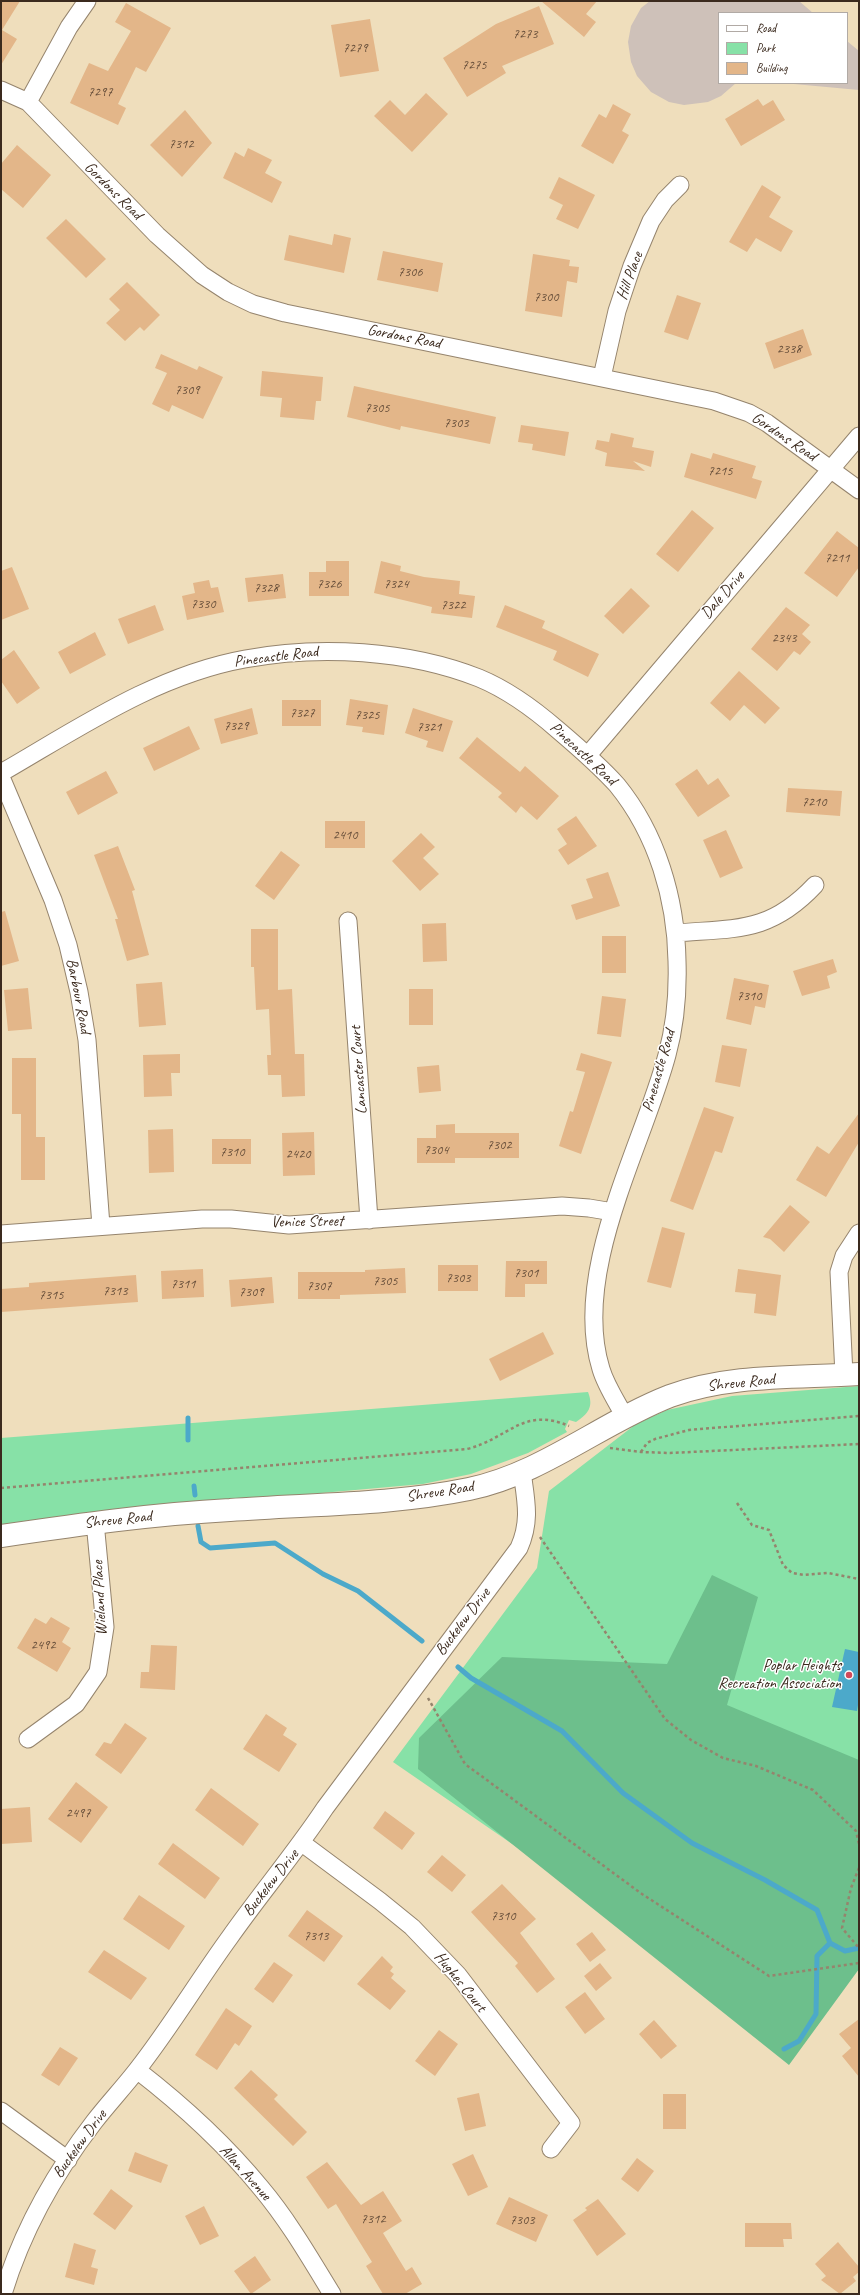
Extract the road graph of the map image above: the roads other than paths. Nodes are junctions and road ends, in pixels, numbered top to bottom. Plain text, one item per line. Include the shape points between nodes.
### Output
1 (87, 1) edge
2 (1, 90) edge
3 (28, 102) junction
4 (680, 185) dead end
5 (602, 377) junction
6 (859, 436) edge
7 (831, 469) junction
8 (859, 490) edge
9 (588, 755) junction
10 (1, 772) edge
11 (1, 777) edge
12 (814, 885) dead end
13 (348, 921) dead end
14 (676, 933) junction
15 (613, 1212) junction
16 (369, 1220) junction
17 (101, 1226) junction
18 (859, 1233) edge
19 (1, 1234) edge
20 (852, 1375) edge
21 (625, 1417) junction
22 (522, 1472) junction
23 (94, 1522) junction
24 (1, 1536) edge
25 (28, 1739) dead end
26 (302, 1843) junction
27 (137, 2070) junction
28 (1, 2111) edge
29 (551, 2149) dead end
30 (68, 2160) junction
31 (3, 2294) edge
32 (332, 2294) edge

1 - 3 street via 65,33
2 - 3 street, Gordons Road
3 - 5 street, Gordons Road via 157,235 202,275 253,304 285,313
4 - 5 street, Hill Place via 665,200 651,221 632,266 617,311
5 - 7 street, Gordons Road via 714,401 749,413 799,444
6 - 7 street, Dale Drive
7 - 8 street, Gordons Road
7 - 9 street, Dale Drive
9 - 10 street, Pinecastle Road via 540,715 507,692 458,670 395,656 311,651 244,659 203,669 165,683
9 - 14 street, Pinecastle Road via 617,786 637,814 652,844 664,876
11 - 17 street, Barbour Road via 53,900 68,945 79,992 87,1040
12 - 14 street via 798,903 781,915 762,923 742,928
13 - 16 street, Lancaster Court
14 - 15 street, Pinecastle Road via 678,965 668,1053
15 - 16 street, Venice Street via 562,1206
15 - 21 street, Pinecastle Road via 602,1253 594,1328 601,1371
16 - 17 street, Venice Street via 289,1225 202,1219
17 - 19 street, Venice Street
18 - 20 street via 844,1256 839,1272
20 - 21 main road, Shreve Road via 747,1380 709,1385 670,1396
21 - 22 main road, Shreve Road
22 - 23 main road, Shreve Road via 469,1489 410,1498 205,1511
22 - 26 street, Buckelew Drive via 528,1519 526,1533 518,1548 325,1808
23 - 24 main road, Shreve Road
23 - 25 street, Wieland Place via 105,1627 98,1672 76,1704
26 - 27 street, Buckelew Drive via 230,1937
26 - 29 street, Hughes Court via 380,1900 412,1927 458,1975 571,2123
27 - 30 street, Buckelew Drive
27 - 32 street, Allan Avenue via 199,2123 261,2188 310,2257
28 - 30 street
30 - 31 street, Buckelew Drive via 46,2192 26,2232

